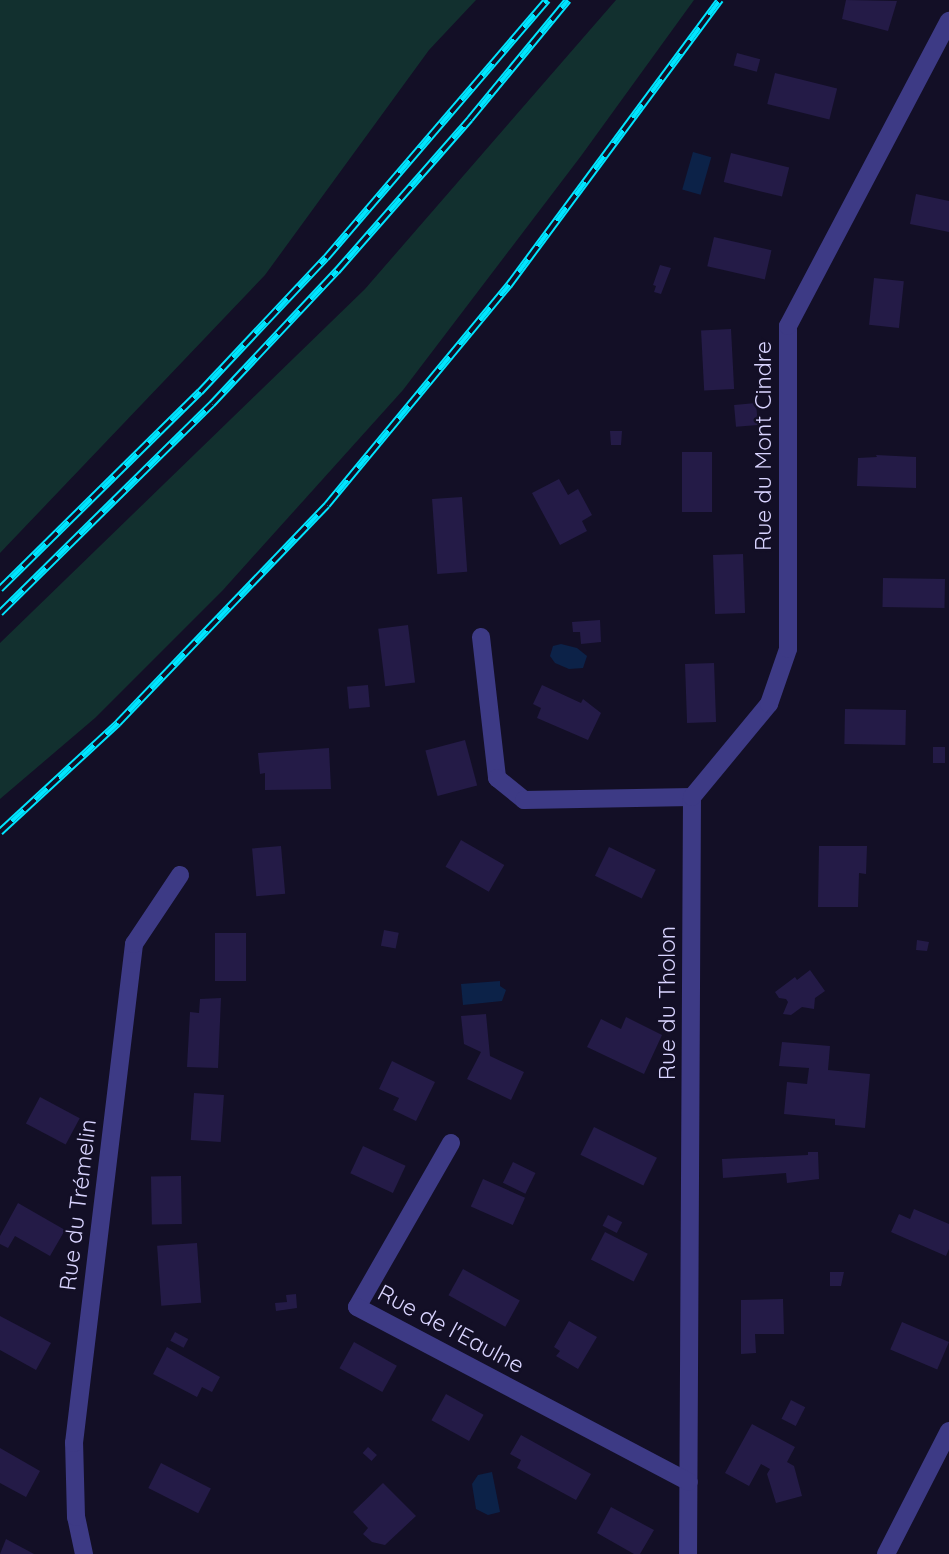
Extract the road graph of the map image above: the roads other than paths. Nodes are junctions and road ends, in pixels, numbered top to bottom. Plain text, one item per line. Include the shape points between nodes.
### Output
1 (949, 21) edge
2 (481, 638) dead end
3 (692, 797) junction
4 (180, 875) dead end
5 (451, 1143) dead end
6 (949, 1431) edge
7 (689, 1482) junction
8 (85, 1554) edge
9 (688, 1554) edge
10 (886, 1554) edge

1 - 3 street, Rue du Mont Cindre via 788,326 788,649 769,704
2 - 3 street via 497,778 524,800
3 - 7 street, Rue du Tholon
4 - 8 street, Rue du Trémelin via 134,944 74,1443 76,1517
5 - 7 street, Rue de l'Eaulne via 357,1307
6 - 10 street
7 - 9 street, Rue du Tholon

